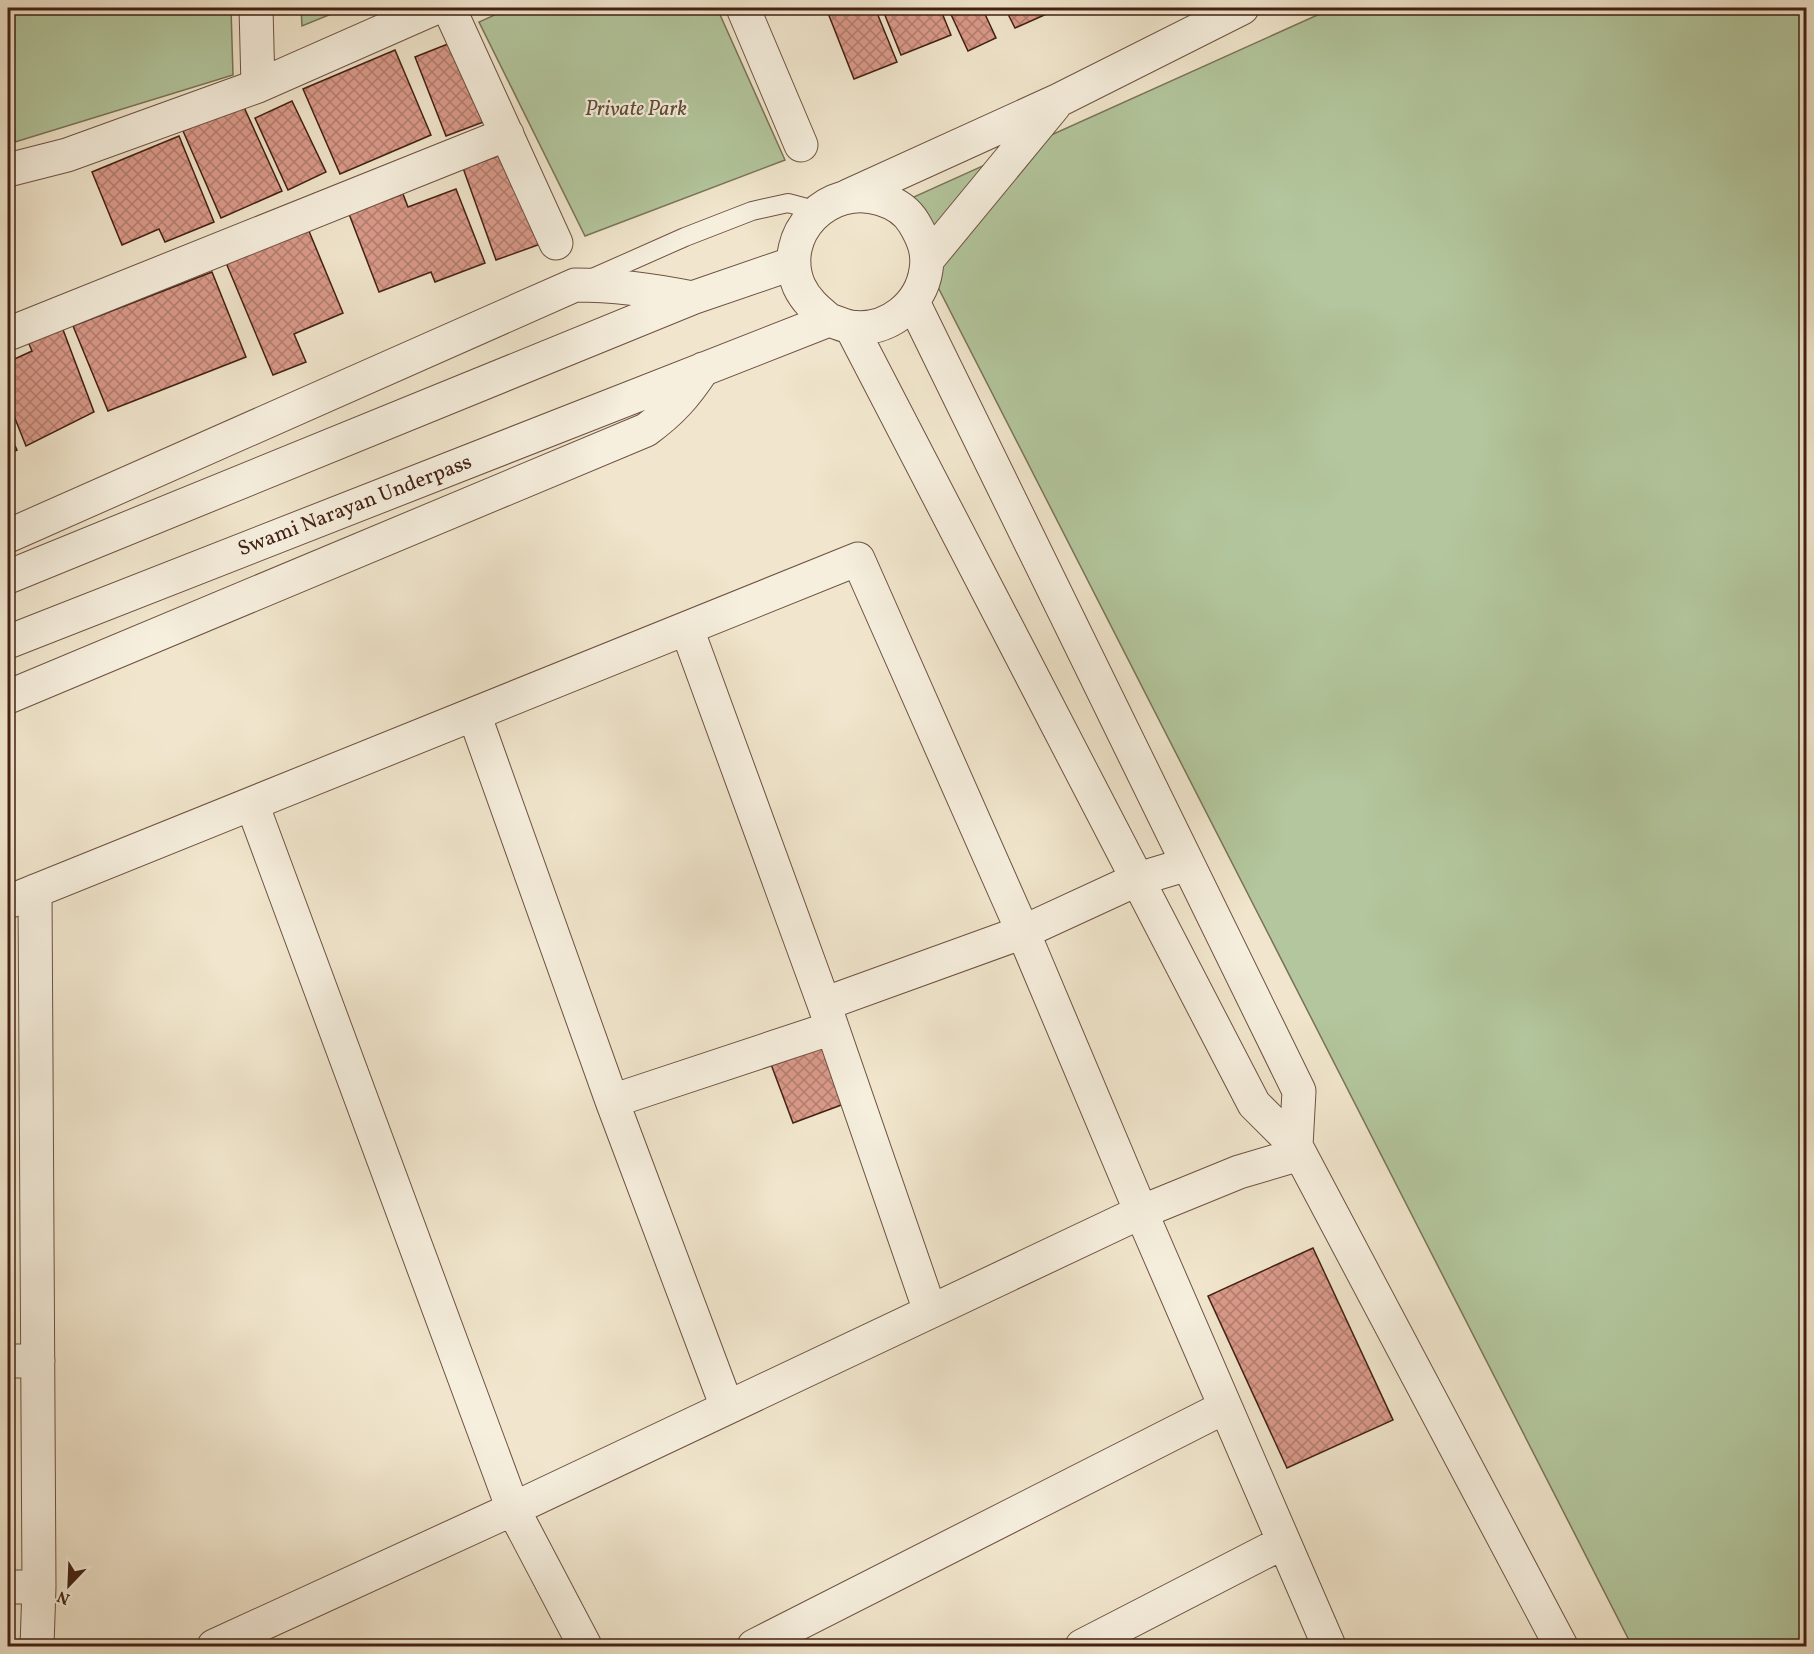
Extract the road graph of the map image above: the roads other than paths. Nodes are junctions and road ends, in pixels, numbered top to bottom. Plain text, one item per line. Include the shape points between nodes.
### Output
1 (256, 8) edge
2 (435, 8) edge
3 (449, 8) edge
4 (742, 8) edge
5 (1242, 8) edge
6 (258, 86) junction
7 (1059, 100) junction
8 (507, 134) junction
9 (801, 145) dead end
10 (8, 170) edge
11 (848, 196) junction
12 (818, 211) junction
13 (556, 243) dead end
14 (928, 259) junction
15 (794, 263) junction
16 (575, 285) junction
17 (692, 298) junction
18 (913, 303) junction
19 (840, 323) junction
20 (8, 334) edge
21 (703, 369) junction
22 (8, 536) edge
23 (8, 577) edge
24 (687, 629) junction
25 (8, 642) edge
26 (8, 697) edge
27 (474, 714) junction
28 (252, 804) junction
29 (1188, 864) junction
30 (1137, 879) junction
31 (21, 896) edge
32 (1023, 932) junction
33 (828, 1016) junction
34 (612, 1101) junction
35 (1298, 1150) junction
36 (1141, 1212) junction
37 (930, 1311) junction
38 (23, 1361) edge
39 (727, 1407) junction
40 (1226, 1407) junction
41 (513, 1509) junction
42 (1284, 1542) junction
43 (23, 1587) edge
44 (37, 1647) edge
45 (214, 1647) edge
46 (585, 1647) edge
47 (754, 1647) edge
48 (1082, 1647) edge
49 (1329, 1647) edge
50 (1561, 1647) edge

1 - 6 street
2 - 6 street
3 - 8 street
4 - 9 street
5 - 7 street
6 - 10 street via 67,155
7 - 11 street
7 - 14 street
8 - 13 street
8 - 20 street
11 - 12 street
11 - 14 street via 870,196 892,203 910,217 923,237
12 - 15 street via 798,240
12 - 16 lane via 788,203 752,211
14 - 18 street via 924,282
15 - 17 street
15 - 19 street via 799,285 811,305
16 - 17 street via 606,285
16 - 22 street
17 - 23 street
18 - 19 street via 896,318 875,326
18 - 29 street
19 - 21 street, Swami Narayan Underpass
19 - 30 street
21 - 25 street, Swami Narayan Underpass
21 - 26 street via 685,396 645,430
24 - 27 street
24 - 32 street via 858,560
24 - 33 street
27 - 28 street
27 - 34 street
28 - 31 street
28 - 41 street
29 - 30 street
29 - 35 street via 1299,1091
30 - 32 street
30 - 35 street via 1254,1104
31 - 38 street
32 - 33 street
32 - 36 street
33 - 34 street
33 - 37 street
34 - 39 street
35 - 36 street
35 - 50 street
36 - 37 street
36 - 40 street
37 - 39 street
38 - 43 street
39 - 41 street
40 - 42 street
40 - 47 street
41 - 45 street
41 - 46 street
42 - 48 street
42 - 49 street
43 - 44 street

